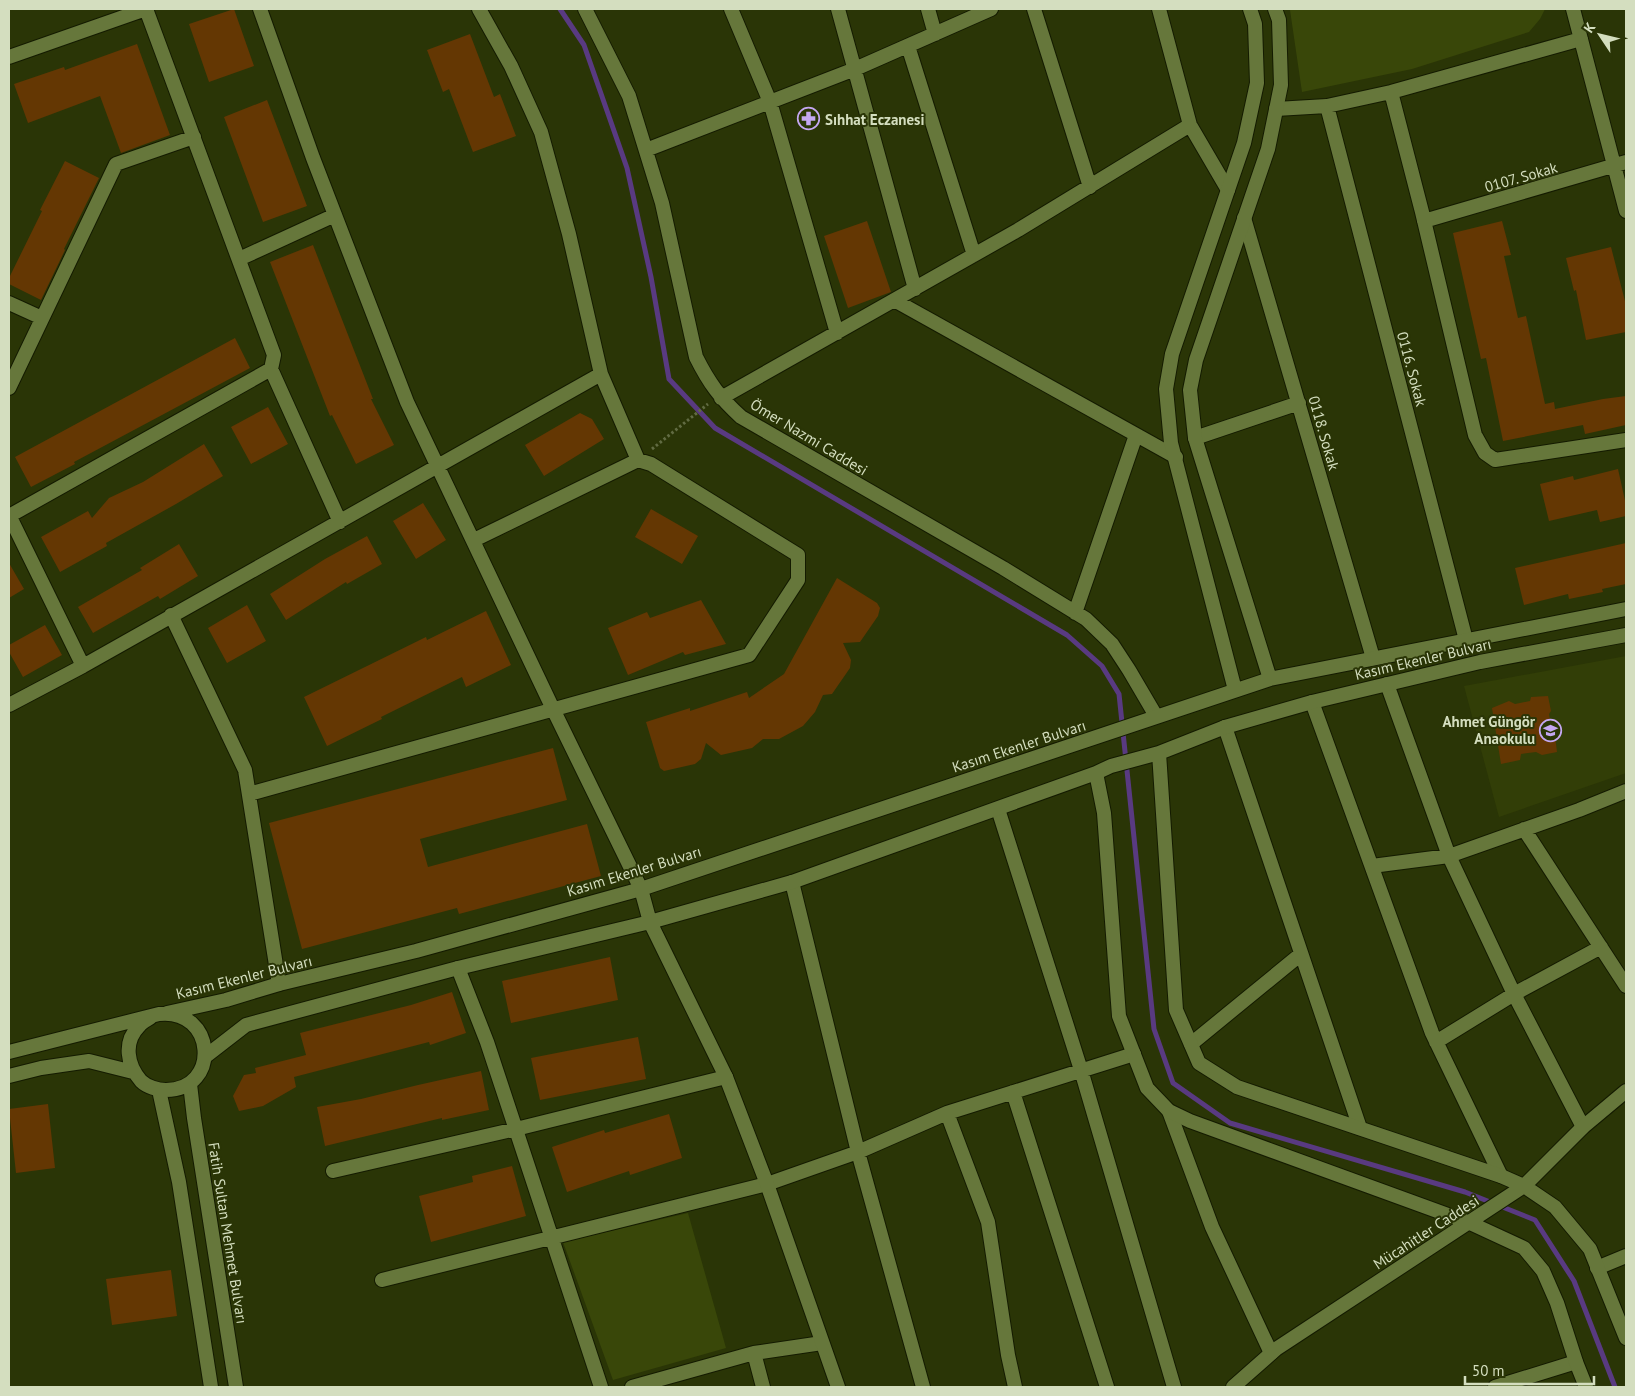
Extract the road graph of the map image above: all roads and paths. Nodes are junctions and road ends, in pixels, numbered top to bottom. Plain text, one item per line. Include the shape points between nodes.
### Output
1 (260, 9) edge
2 (478, 9) edge
3 (585, 9) edge
4 (731, 9) edge
5 (838, 9) edge
6 (928, 9) edge
7 (991, 9) edge
8 (1034, 9) edge
9 (1159, 9) edge
10 (1250, 9) edge
11 (1275, 9) edge
12 (1573, 9) edge
13 (935, 34) junction
14 (1581, 38) junction
15 (908, 46) junction
16 (9, 57) edge
17 (856, 69) junction
18 (1391, 92) junction
19 (770, 102) junction
20 (1327, 106) junction
21 (1276, 110) junction
22 (1190, 125) junction
23 (194, 137) junction
24 (646, 150) junction
25 (1621, 165) edge
26 (1090, 187) junction
27 (1228, 190) junction
28 (1626, 211) edge
29 (336, 215) junction
30 (1244, 218) junction
31 (1424, 221) junction
32 (974, 255) junction
33 (239, 259) junction
34 (915, 289) junction
35 (894, 300) junction
36 (9, 302) edge
37 (42, 318) junction
38 (837, 333) junction
39 (271, 369) junction
40 (602, 374) junction
41 (9, 388) edge
42 (721, 398) junction
43 (1299, 403) junction
44 (704, 406) dead end
45 (1136, 435) junction
46 (1195, 438) junction
47 (1626, 440) edge
48 (1176, 457) junction
49 (638, 460) junction
50 (439, 466) junction
51 (9, 516) edge
52 (340, 522) junction
53 (474, 540) junction
54 (1626, 608) edge
55 (1076, 613) junction
56 (171, 616) junction
57 (1626, 635) edge
58 (1466, 640) junction
59 (1373, 658) junction
60 (82, 666) junction
61 (1270, 679) junction
62 (1387, 684) junction
63 (1235, 690) junction
64 (1312, 702) junction
65 (9, 705) edge
66 (553, 709) junction
67 (1151, 718) junction
68 (1225, 726) junction
69 (1159, 753) junction
70 (1096, 774) junction
71 (1626, 791) edge
72 (249, 794) junction
73 (998, 809) junction
74 (1524, 829) junction
75 (1449, 856) junction
76 (1372, 866) junction
77 (792, 882) junction
78 (641, 889) junction
79 (650, 922) junction
80 (1601, 948) junction
81 (1301, 954) junction
82 (458, 968) junction
83 (279, 984) junction
84 (1626, 986) edge
85 (1514, 994) junction
86 (167, 1013) junction
87 (151, 1017) junction
88 (1436, 1042) junction
89 (1191, 1044) junction
90 (9, 1052) edge
91 (1134, 1054) junction
92 (206, 1056) junction
93 (1082, 1070) junction
94 (133, 1072) junction
95 (9, 1076) edge
96 (726, 1077) junction
97 (190, 1084) junction
98 (159, 1090) junction
99 (1013, 1092) junction
100 (1626, 1093) edge
101 (1169, 1110) junction
102 (947, 1113) junction
103 (1583, 1127) junction
104 (1360, 1128) junction
105 (516, 1129) junction
106 (858, 1152) junction
107 (333, 1172) dead end
108 (1502, 1176) junction
109 (767, 1184) junction
110 (1524, 1186) junction
111 (1470, 1223) junction
112 (552, 1238) junction
113 (1626, 1256) edge
114 (1598, 1268) junction
115 (382, 1280) dead end
116 (1626, 1338) edge
117 (822, 1344) junction
118 (1271, 1353) junction
119 (754, 1354) junction
120 (1576, 1362) junction
121 (671, 1382) edge
122 (1523, 1383) edge
123 (211, 1387) edge
124 (236, 1387) edge
125 (601, 1387) edge
126 (632, 1387) edge
127 (763, 1387) edge
128 (838, 1387) edge
129 (923, 1387) edge
130 (1015, 1387) edge
131 (1107, 1387) edge
132 (1174, 1387) edge
133 (1234, 1387) edge
134 (1495, 1387) edge
135 (1586, 1387) edge

1 - 29 street
2 - 40 street via 512,66 541,132
3 - 24 street, Ömer Nazmi Caddesi via 629,96
4 - 19 street
5 - 17 street
6 - 13 street
7 - 13 street
8 - 26 street
9 - 22 street
10 - 27 street via 1254,24 1257,83 1244,143
11 - 21 street via 1279,20 1281,85
12 - 14 street
13 - 15 street
14 - 18 street
14 - 25 street
15 - 17 street
15 - 32 street
16 - 23 street via 146,9
17 - 19 street
17 - 34 street
18 - 20 street
18 - 31 street
19 - 24 street
19 - 38 street
20 - 21 street
20 - 58 street, 0116. Sokak
21 - 30 street via 1268,149
22 - 26 street
22 - 27 street
23 - 33 street
23 - 37 street via 116,164
24 - 42 street, Ömer Nazmi Caddesi via 662,203 696,357
25 - 28 street
25 - 31 street, 0107. Sokak
26 - 32 street
27 - 48 street via 1172,354 1166,389
29 - 33 street
29 - 50 street via 407,402
30 - 43 street, 0118. Sokak
30 - 46 street via 1196,360 1190,390
31 - 47 street via 1475,435 1486,454 1495,460
32 - 34 street
33 - 39 street via 274,355
34 - 35 street
35 - 38 street
35 - 45 street
36 - 37 street
37 - 41 street
38 - 42 street
39 - 51 street
39 - 52 street
40 - 49 street
40 - 50 street
42 - 55 street, Ömer Nazmi Caddesi via 742,417
43 - 46 street
43 - 59 street, 0118. Sokak
44 - 49 path
45 - 48 street
45 - 55 street
46 - 61 street
48 - 63 street
49 - 53 street
49 - 66 street via 651,464 798,555 798,580 749,655
50 - 52 street
50 - 53 street
51 - 60 street
52 - 56 street
53 - 66 street
54 - 58 street, Kasım Ekenler Bulvarı
55 - 67 street, Ömer Nazmi Caddesi via 1112,644 1130,670
56 - 60 street
56 - 72 street via 245,770
57 - 62 street, Kasım Ekenler Bulvarı via 1480,662
58 - 59 street, Kasım Ekenler Bulvarı
59 - 61 street, Kasım Ekenler Bulvarı
60 - 65 street
61 - 63 street, Kasım Ekenler Bulvarı
62 - 64 street, Kasım Ekenler Bulvarı
62 - 75 street
63 - 67 street, Kasım Ekenler Bulvarı
64 - 68 street, Kasım Ekenler Bulvarı
64 - 76 street
66 - 72 street
66 - 78 street
67 - 78 street, Kasım Ekenler Bulvarı
68 - 69 street, Kasım Ekenler Bulvarı
68 - 81 street
69 - 70 street, Kasım Ekenler Bulvarı via 1111,766
69 - 89 street via 1176,1010
70 - 73 street
70 - 91 street via 1104,813 1119,1016
71 - 74 street
72 - 83 street
73 - 77 street
73 - 93 street
74 - 75 street
74 - 80 street
75 - 76 street
75 - 85 street
76 - 88 street
77 - 79 street
77 - 106 street
78 - 79 street
78 - 83 street, Kasım Ekenler Bulvarı via 416,951
79 - 82 street
79 - 96 street
80 - 84 street
80 - 85 street
81 - 89 street
81 - 104 street
82 - 92 street via 246,1025
82 - 105 street
83 - 86 street, Kasım Ekenler Bulvarı
85 - 88 street
85 - 103 street
86 - 87 street
86 - 92 street via 182,1016 196,1026 204,1040
87 - 90 street
87 - 94 street via 138,1026 130,1040 128,1056
88 - 108 street
89 - 104 street via 1199,1063 1237,1087
91 - 93 street
91 - 101 street via 1147,1088
92 - 97 street via 201,1071
93 - 99 street
93 - 132 street
94 - 95 street via 89,1061
94 - 98 street via 144,1084
96 - 105 street
96 - 109 street
97 - 98 street via 175,1090
97 - 124 street, Fatih Sultan Mehmet Bulvarı
98 - 123 street via 179,1182
99 - 102 street
99 - 131 street
100 - 103 street, Mücahitler Caddesi
101 - 111 street via 1190,1122
101 - 118 street via 1212,1227
102 - 106 street
102 - 130 street via 988,1222
103 - 110 street, Mücahitler Caddesi
104 - 108 street
105 - 107 street
105 - 112 street
106 - 109 street
106 - 129 street
108 - 110 street
109 - 112 street
109 - 117 street
110 - 111 street, Mücahitler Caddesi
110 - 114 street via 1556,1207 1590,1249
111 - 118 street, Mücahitler Caddesi
111 - 120 street via 1524,1248 1543,1271
112 - 115 street
112 - 125 street
113 - 114 street
114 - 116 street
117 - 119 street
117 - 128 street
118 - 133 street, Mücahitler Caddesi
119 - 121 street
119 - 127 street
120 - 122 street
120 - 135 street
121 - 126 street
122 - 134 street

